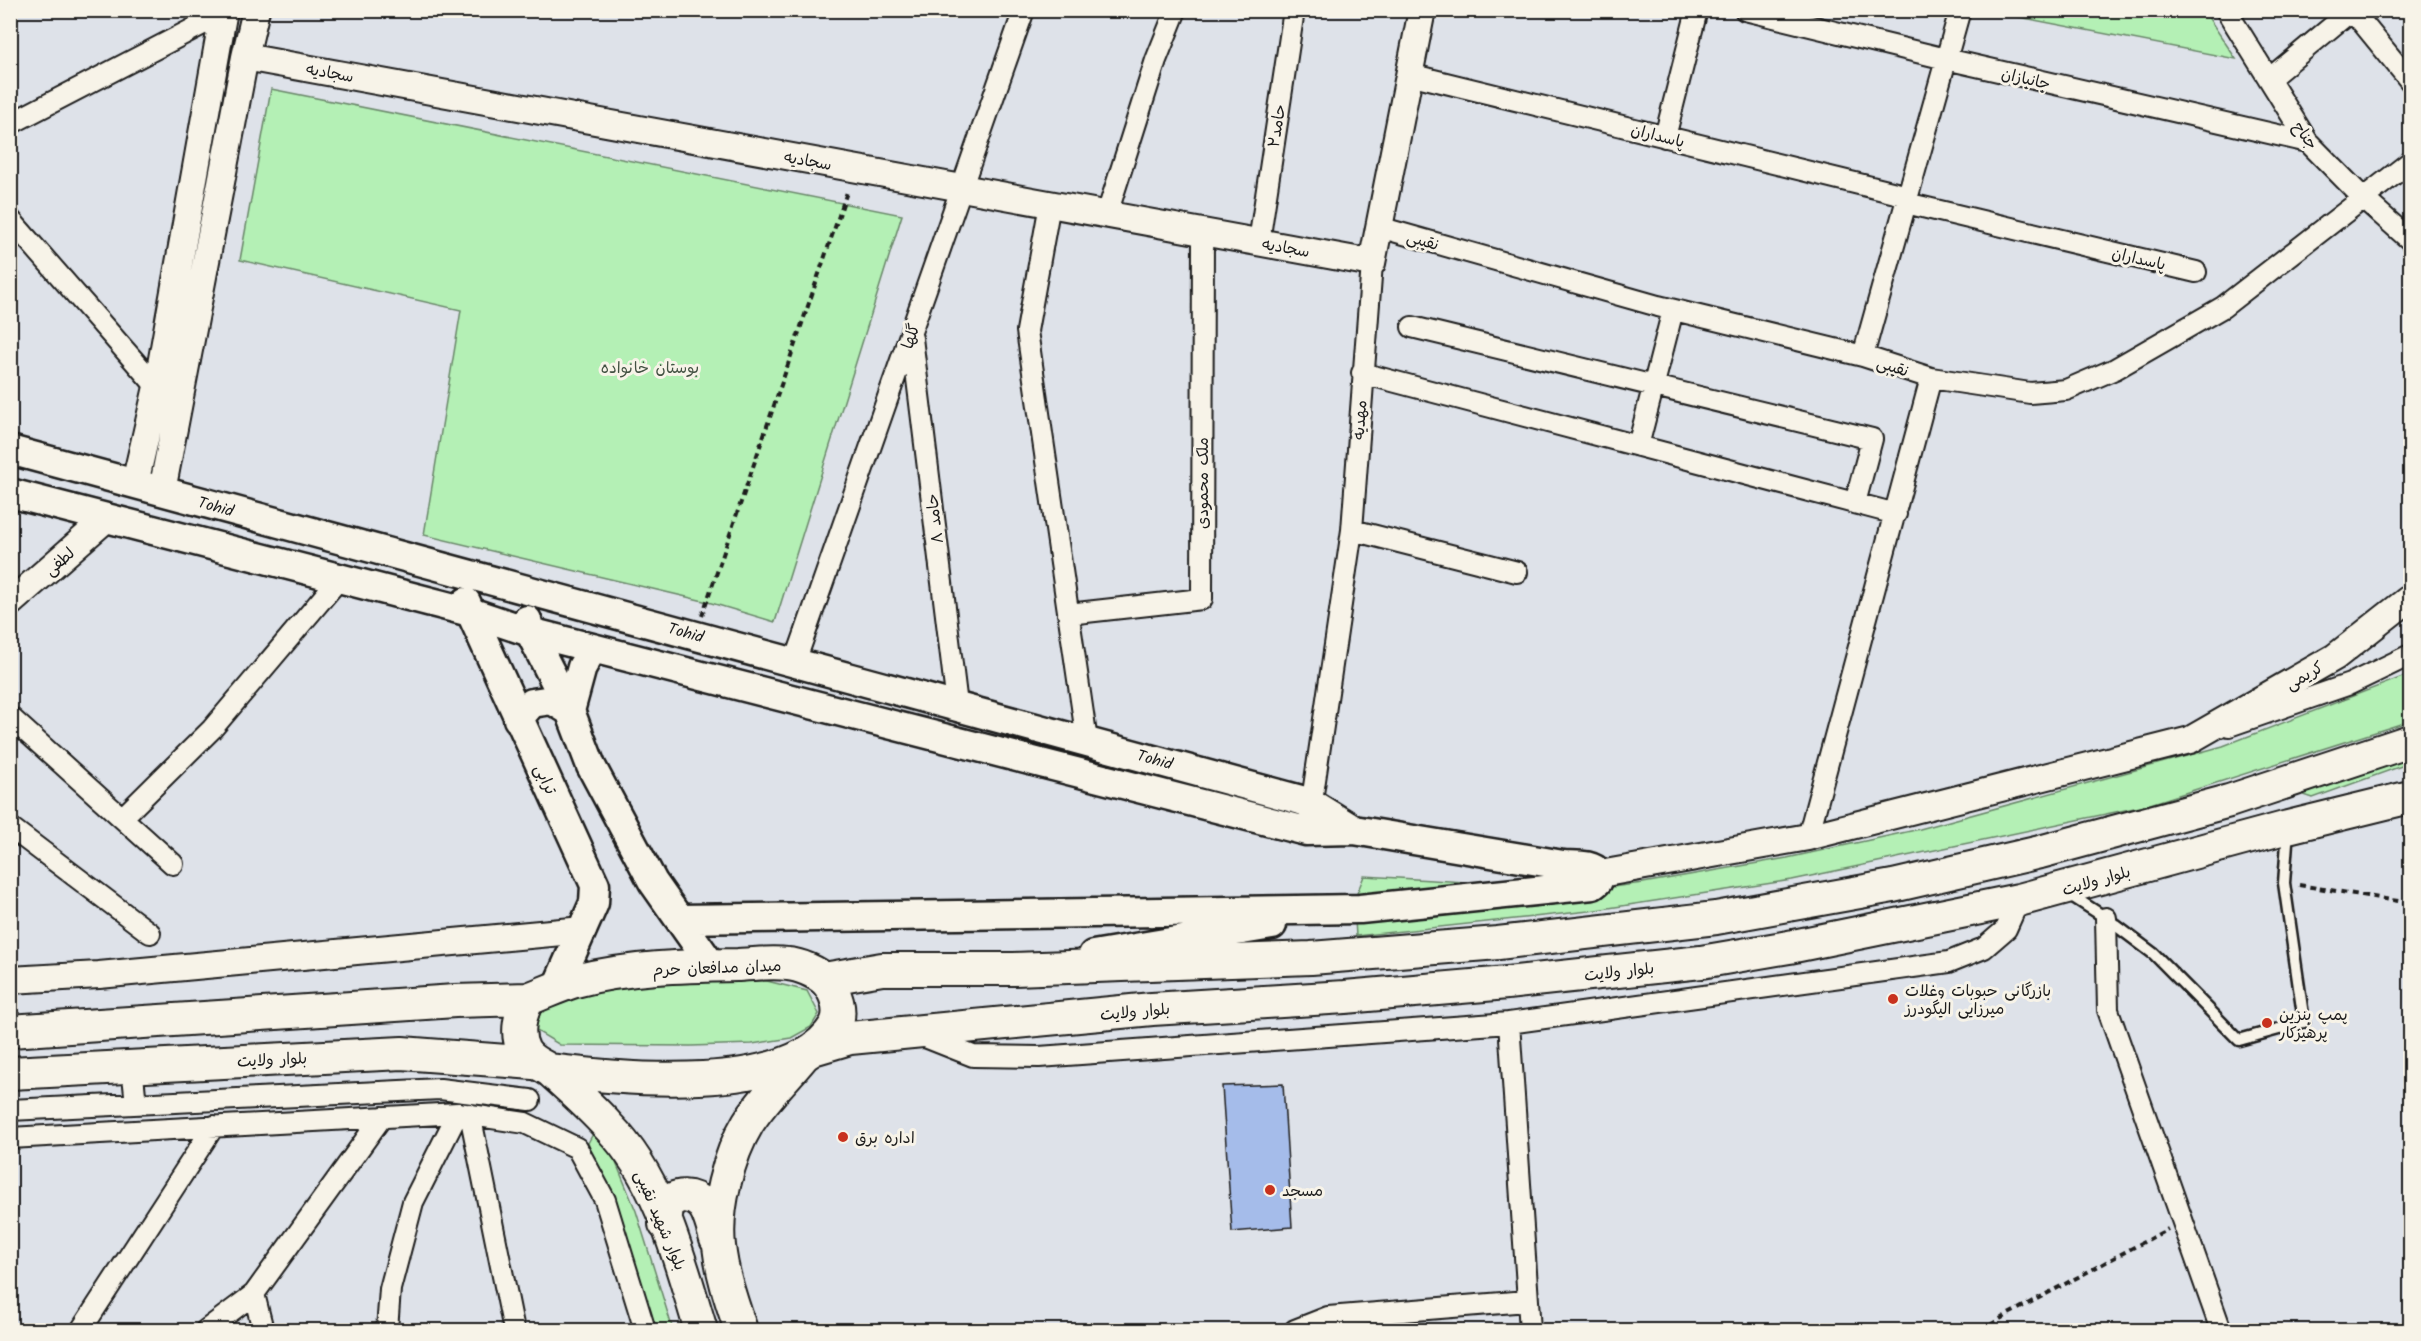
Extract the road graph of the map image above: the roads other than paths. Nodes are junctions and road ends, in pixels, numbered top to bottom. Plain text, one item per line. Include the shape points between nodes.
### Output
1 (256, 10) edge
2 (1024, 10) edge
3 (1176, 10) edge
4 (1294, 10) edge
5 (1422, 10) edge
6 (1697, 10) edge
7 (1745, 10) edge
8 (1960, 10) edge
9 (2226, 10) edge
10 (2352, 11) edge
11 (224, 12) edge
12 (245, 57) junction
13 (1946, 59) junction
14 (1409, 74) junction
15 (2269, 79) junction
16 (2410, 81) edge
17 (10, 124) edge
18 (1665, 137) junction
19 (2308, 142) junction
20 (2410, 162) edge
21 (962, 188) junction
22 (1907, 199) junction
23 (2364, 199) junction
24 (1050, 204) junction
25 (1107, 214) junction
26 (10, 219) edge
27 (1379, 227) junction
28 (1203, 232) junction
29 (2410, 240) edge
30 (1259, 242) junction
31 (1372, 263) junction
32 (2196, 272) dead end
33 (1674, 310) junction
34 (1412, 327) dead end
35 (911, 333) junction
36 (1863, 356) junction
37 (1362, 373) junction
38 (1931, 378) junction
39 (1655, 386) junction
40 (157, 387) junction
41 (1638, 446) junction
42 (10, 450) edge
43 (148, 487) junction
44 (10, 493) edge
45 (1855, 503) junction
46 (1896, 514) junction
47 (107, 518) junction
48 (1352, 530) junction
49 (453, 569) junction
50 (1517, 572) dead end
51 (339, 579) junction
52 (520, 587) junction
53 (2410, 598) edge
54 (10, 603) edge
55 (470, 612) junction
56 (1068, 614) junction
57 (530, 632) junction
58 (593, 648) junction
59 (2410, 654) edge
60 (795, 662) junction
61 (957, 705) junction
62 (570, 711) junction
63 (10, 717) edge
64 (518, 719) junction
65 (2190, 740) junction
66 (1087, 741) junction
67 (2410, 741) edge
68 (2410, 797) edge
69 (122, 818) junction
70 (1309, 818) junction
71 (10, 827) edge
72 (2288, 827) junction
73 (1808, 837) junction
74 (173, 864) dead end
75 (1600, 874) junction
76 (2062, 889) junction
77 (2019, 900) junction
78 (1360, 909) junction
79 (2106, 918) junction
80 (679, 919) junction
81 (583, 930) junction
82 (150, 933) dead end
83 (712, 966) junction
84 (1014, 969) junction
85 (824, 979) junction
86 (10, 980) edge
87 (542, 994) junction
88 (1509, 1023) junction
89 (10, 1031) edge
90 (915, 1033) junction
91 (810, 1050) junction
92 (132, 1066) junction
93 (541, 1066) junction
94 (10, 1073) edge
95 (530, 1100) junction
96 (136, 1104) junction
97 (10, 1110) edge
98 (464, 1113) junction
99 (381, 1117) junction
100 (525, 1123) junction
101 (214, 1126) junction
102 (10, 1138) edge
103 (665, 1224) junction
104 (719, 1246) junction
105 (255, 1294) junction
106 (1527, 1301) junction
107 (81, 1330) edge
108 (206, 1330) edge
109 (263, 1330) edge
110 (387, 1330) edge
111 (514, 1330) edge
112 (645, 1330) edge
113 (701, 1330) edge
114 (741, 1330) edge
115 (1295, 1330) edge
116 (1530, 1330) edge
117 (2221, 1330) edge

1 - 12 street
2 - 21 street, گلها
3 - 25 street
4 - 30 street, حامد۲
5 - 14 street, مهدیه
6 - 18 street
7 - 13 street, جانبازان
8 - 13 street
9 - 15 street, جناح
10 - 15 street
10 - 16 street
11 - 17 street
11 - 40 street
12 - 21 street, سجادیه
12 - 43 street
13 - 19 street, جانبازان
13 - 22 street
14 - 18 street, پاسداران
14 - 27 street, مهدیه
15 - 19 street, جناح
18 - 22 street, پاسداران
19 - 23 street, جناح
20 - 23 street, نقیبی
21 - 24 street, سجادیه
21 - 35 street, گلها
22 - 32 street, پاسداران
22 - 36 street
23 - 29 street, جناح
23 - 38 street, نقیبی via 2223,307 2115,369 2066,390 2030,393
24 - 25 street, سجادیه
24 - 56 street via 1027,331
25 - 28 street, سجادیه
26 - 40 street
27 - 31 street, مهدیه
27 - 33 street, نقیبی
28 - 30 street, سجادیه
28 - 56 street, ملک محمودی via 1202,600
30 - 31 street, سجادیه
31 - 37 street, مهدیه
33 - 36 street, نقیبی
33 - 39 street
34 - 39 street
35 - 60 street, گلها
35 - 61 street, حامد ۸
36 - 38 street, نقیبی
37 - 41 street
37 - 48 street, مهدیه
38 - 46 street
39 - 41 street
39 - 45 street via 1872,439
40 - 43 street
41 - 45 street
42 - 43 main road, Tohid
43 - 47 main road
43 - 49 main road, Tohid
44 - 47 main road, Tohid
45 - 46 street
46 - 73 street
47 - 51 main road, Tohid
47 - 54 street, لطفی
48 - 50 street
48 - 70 street, مهدیه
49 - 52 main road, Tohid
49 - 55 main road, ترابی
51 - 55 main road, Tohid
51 - 69 street via 212,729
52 - 57 main road
52 - 60 main road, Tohid
53 - 65 street, کریمی via 2335,657
55 - 57 main road, Tohid
55 - 64 main road, ترابی
56 - 66 street
57 - 58 main road, Tohid
57 - 62 main road
58 - 62 main road via 582,667
58 - 70 main road, Tohid
59 - 65 street via 2350,684
60 - 61 main road, Tohid
61 - 66 main road, Tohid
62 - 64 main road via 552,700 532,703
62 - 80 main road via 591,766 653,882
63 - 69 street
64 - 81 main road, ترابی via 595,885 594,903
65 - 73 street, کریمی
66 - 70 main road, Tohid
67 - 84 main road via 2229,801 2040,852 1893,886 1716,918 1498,943 1311,958
68 - 72 main road, بلوار ولایت
69 - 74 street
70 - 75 main road, Tohid via 1354,830 1590,867
71 - 82 street
72 - 76 main road, بلوار ولایت
72 - 79 lane via 2284,883 2304,1022 2239,1040 2154,954
73 - 75 street, کریمی
75 - 78 main road via 1593,885
76 - 77 main road, بلوار ولایت
76 - 79 lane
77 - 88 street via 2006,929 1984,948 1949,962
77 - 90 main road, بلوار ولایت via 1701,962 1507,983 1152,1009
78 - 80 main road
78 - 84 main road
79 - 117 street via 2108,1010
80 - 83 main road
81 - 86 street
81 - 87 main road, ترابی
83 - 85 main road, میدان مدافعان حرم via 789,964
83 - 87 main road, میدان مدافعان حرم via 637,971 575,981
84 - 85 main road via 882,969
85 - 91 main road via 833,990 838,1021 829,1036
87 - 89 main road
87 - 93 main road via 520,1017 523,1050
88 - 90 street via 1039,1057 973,1056
88 - 106 street
90 - 91 main road, بلوار ولایت via 850,1038
91 - 93 main road via 763,1068 703,1078 636,1080
91 - 104 main road via 748,1123 734,1153 721,1198
92 - 93 main road, بلوار ولایت via 402,1053
92 - 94 main road, بلوار ولایت
92 - 96 street
93 - 95 street
93 - 103 main road, بلوار شهید نقیبی via 610,1128 640,1167
95 - 96 street via 440,1089
95 - 100 street
96 - 97 street
98 - 99 street
98 - 100 street
98 - 110 street via 413,1202 390,1289
98 - 111 street
99 - 101 street
99 - 105 street
100 - 112 street via 577,1148 605,1200
101 - 102 street
101 - 107 street
103 - 104 main road via 673,1200 693,1197 704,1205
103 - 113 main road, بلوار شهید نقیبی
104 - 114 main road
105 - 108 street
105 - 109 street
106 - 115 street via 1328,1317
106 - 116 street

